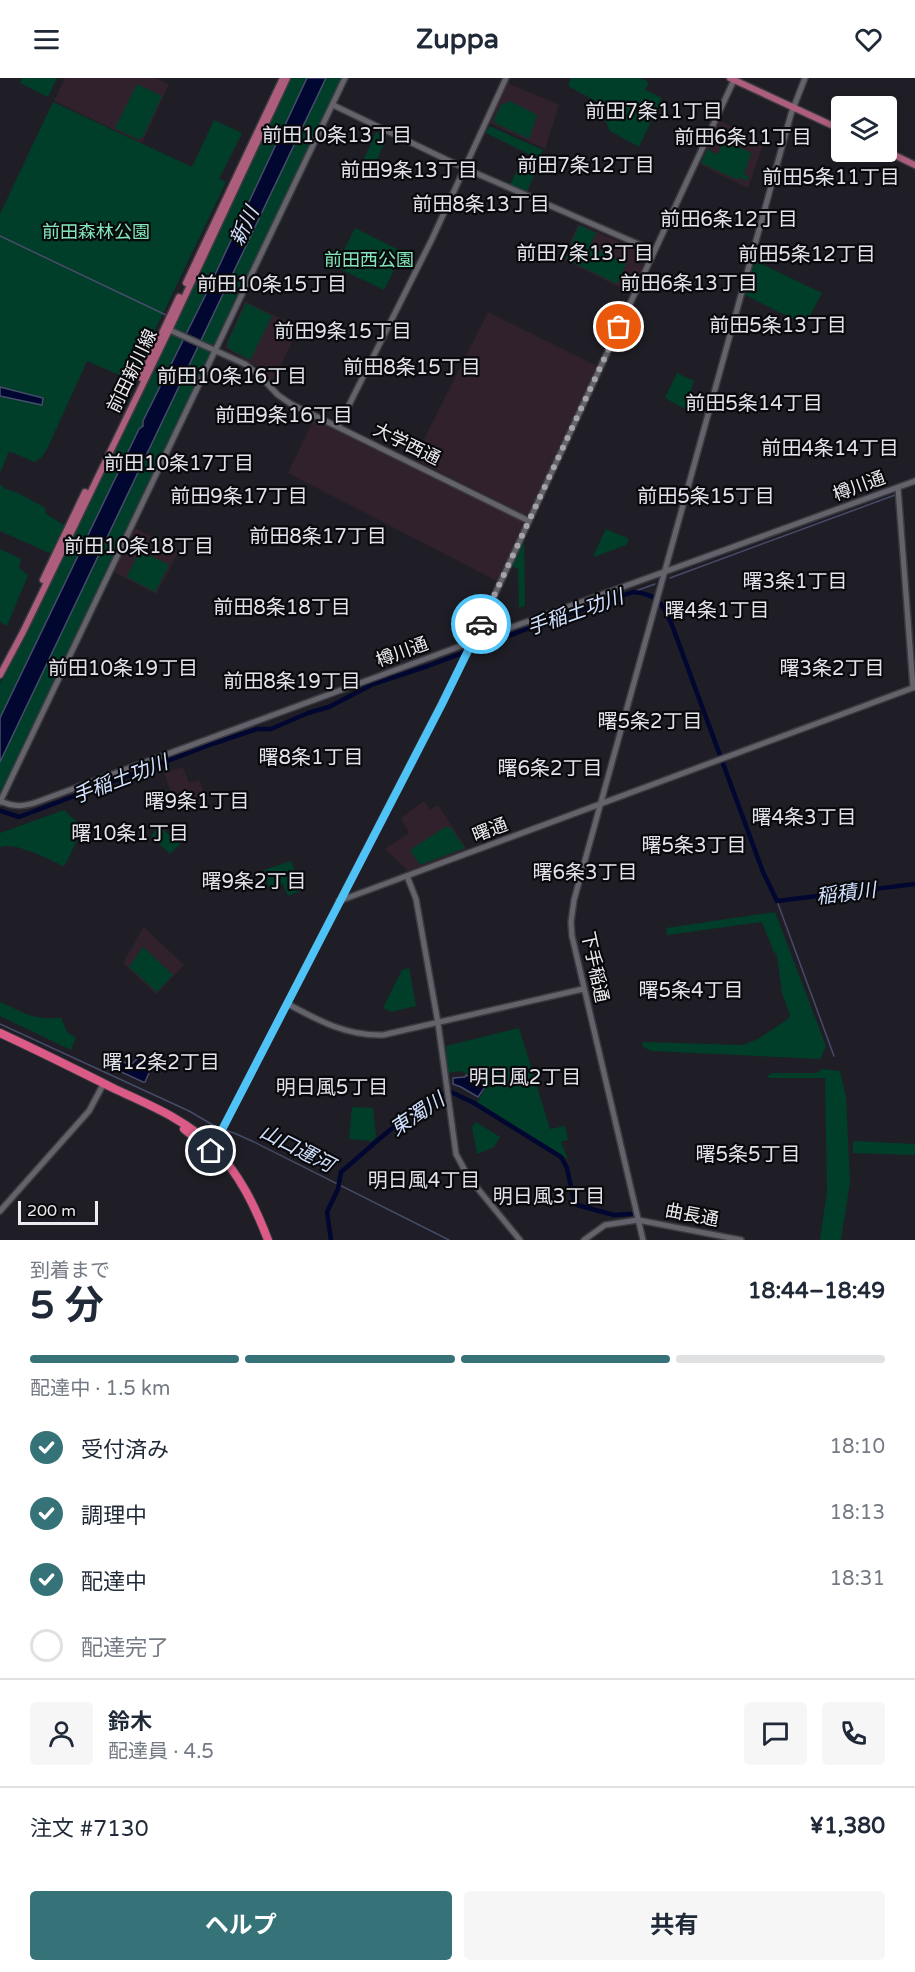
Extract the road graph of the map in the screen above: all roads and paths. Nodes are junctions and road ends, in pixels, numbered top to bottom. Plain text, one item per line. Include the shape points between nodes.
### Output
1 (283, 78) edge
2 (287, 78) edge
3 (345, 78) edge
4 (506, 78) edge
5 (804, 78) edge
6 (732, 79) edge
7 (333, 105) junction
8 (793, 108) junction
9 (831, 125) edge
10 (897, 156) edge
11 (915, 165) edge
12 (464, 168) junction
13 (654, 251) junction
14 (170, 328) junction
15 (212, 349) junction
16 (338, 427) junction
17 (915, 482) edge
18 (898, 488) junction
19 (529, 521) junction
20 (664, 572) junction
21 (472, 645) junction
22 (0, 667) edge
23 (0, 675) edge
24 (914, 687) edge
25 (0, 802) edge
26 (599, 805) junction
27 (407, 876) junction
28 (339, 901) junction
29 (584, 989) junction
30 (288, 1004) junction
31 (438, 1023) junction
32 (0, 1033) edge
33 (0, 1038) edge
34 (103, 1085) junction
35 (212, 1149) junction
36 (0, 1211) edge
37 (638, 1220) junction
38 (263, 1240) edge
39 (268, 1240) edge
40 (520, 1240) edge
41 (584, 1240) edge
42 (643, 1240) edge
43 (741, 1240) edge

1 - 14 main road, 前田新川線
2 - 14 main road, 前田新川線
3 - 7 street
4 - 12 street
5 - 8 street, 下手稲通
6 - 8 main road
6 - 13 street
7 - 12 street
7 - 15 street
8 - 9 main road
8 - 20 street, 下手稲通
10 - 11 main road
12 - 13 street
12 - 16 street
13 - 19 street
14 - 15 street, 大学西通
14 - 22 main road, 前田新川線
14 - 23 main road, 前田新川線
15 - 16 street, 大学西通 via 245,364 291,404
15 - 25 street
16 - 19 street, 大学西通
17 - 18 street, 樽川通
18 - 20 street, 樽川通
18 - 24 street
19 - 21 street
20 - 21 street, 樽川通
20 - 26 street, 下手稲通
21 - 25 street, 樽川通 via 37,802 24,806
21 - 28 street
24 - 26 street, 曙通
26 - 27 street, 曙通
26 - 29 street, 下手稲通 via 571,922
27 - 28 street, 曙通
27 - 31 street via 416,899
28 - 30 street
29 - 31 street
29 - 37 street, 下手稲通
30 - 31 street via 354,1034 383,1035
30 - 35 street
31 - 40 street via 455,1147 463,1169
32 - 34 highway
33 - 34 highway
34 - 35 highway via 176,1119
34 - 36 street via 89,1111
35 - 38 highway via 243,1196
35 - 39 highway via 248,1193
37 - 41 street via 605,1226
37 - 42 street, 下手稲通
37 - 43 street, 曲長通

